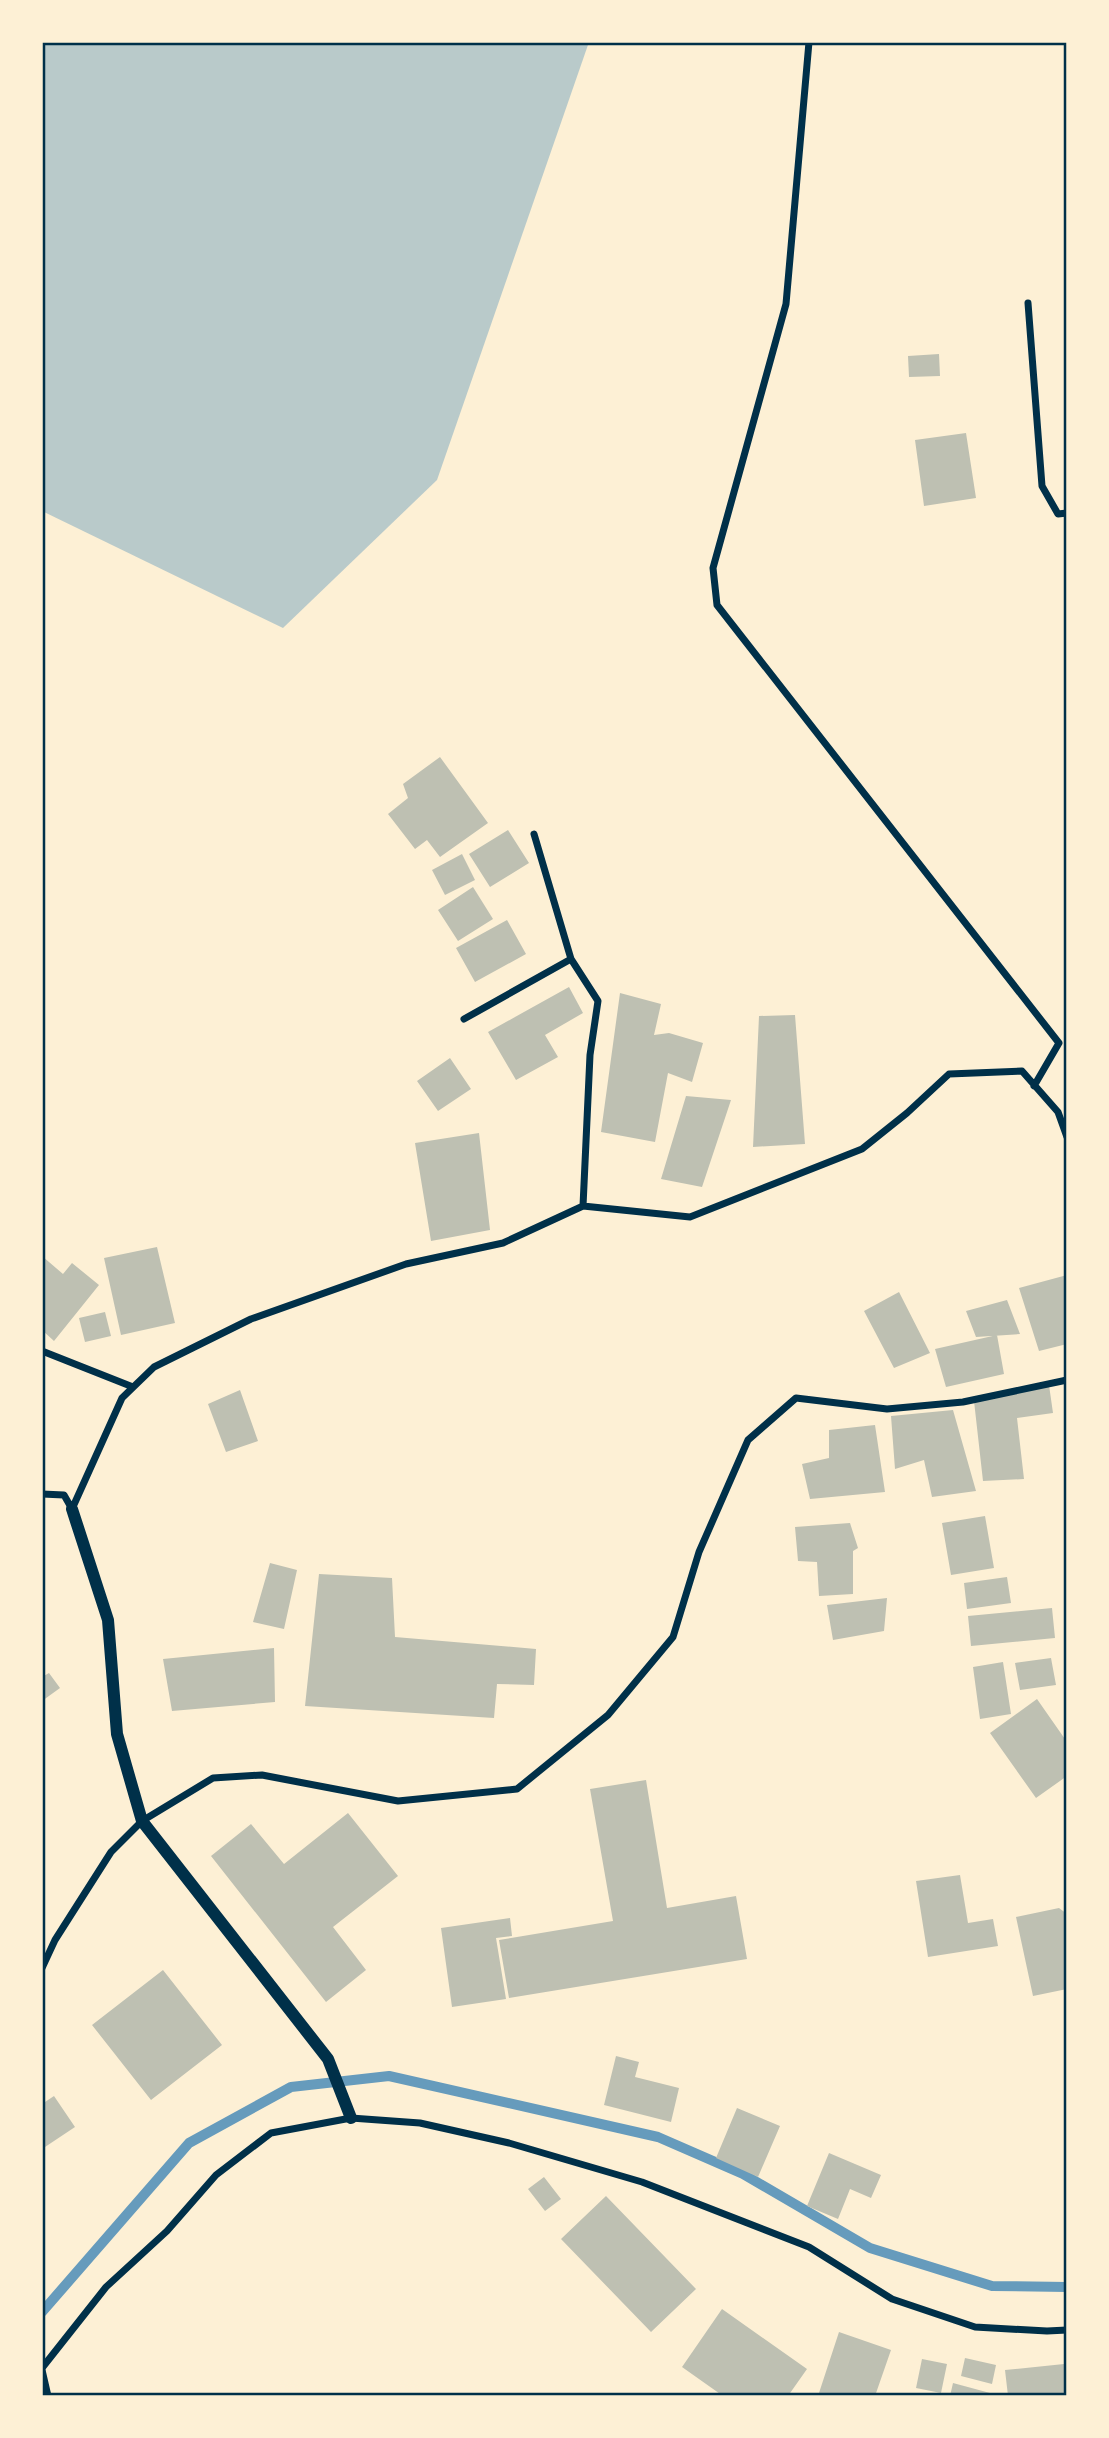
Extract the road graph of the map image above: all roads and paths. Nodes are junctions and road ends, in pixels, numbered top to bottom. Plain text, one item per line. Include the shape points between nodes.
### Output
1 (809, 42) edge
2 (1028, 303) dead end
3 (1067, 513) edge
4 (534, 834) dead end
5 (571, 959) junction
6 (464, 1019) dead end
7 (1067, 1038) edge
8 (1059, 1043) junction
9 (1034, 1086) junction
10 (1067, 1136) edge
11 (583, 1206) junction
12 (42, 1351) edge
13 (1067, 1380) edge
14 (133, 1387) junction
15 (42, 1494) edge
16 (72, 1509) junction
17 (142, 1821) junction
18 (42, 1968) edge
19 (348, 2111) junction
20 (1067, 2330) edge
21 (42, 2369) edge
22 (48, 2396) edge

1 - 8 street via 786,304 713,568 717,605
2 - 3 street via 1042,486 1058,514
4 - 5 street
5 - 6 street
5 - 11 street via 598,1001 590,1055
7 - 8 street
8 - 9 street
9 - 10 street via 1058,1112
9 - 11 street via 1022,1071 949,1074 862,1149 690,1217
11 - 14 street via 503,1243 406,1264 251,1319 154,1367
12 - 14 street
13 - 17 street via 963,1402 887,1409 796,1398 748,1440 699,1552 673,1637 608,1715 517,1789 398,1801 261,1775 213,1778
14 - 16 street via 122,1398
15 - 16 street via 64,1495
16 - 17 street via 108,1620 117,1734
17 - 18 street via 111,1852
17 - 19 street via 328,2059
19 - 20 street via 509,2143 642,2182 809,2247 892,2299 975,2327
19 - 21 street via 271,2133 216,2175 167,2231 106,2287
21 - 22 street

